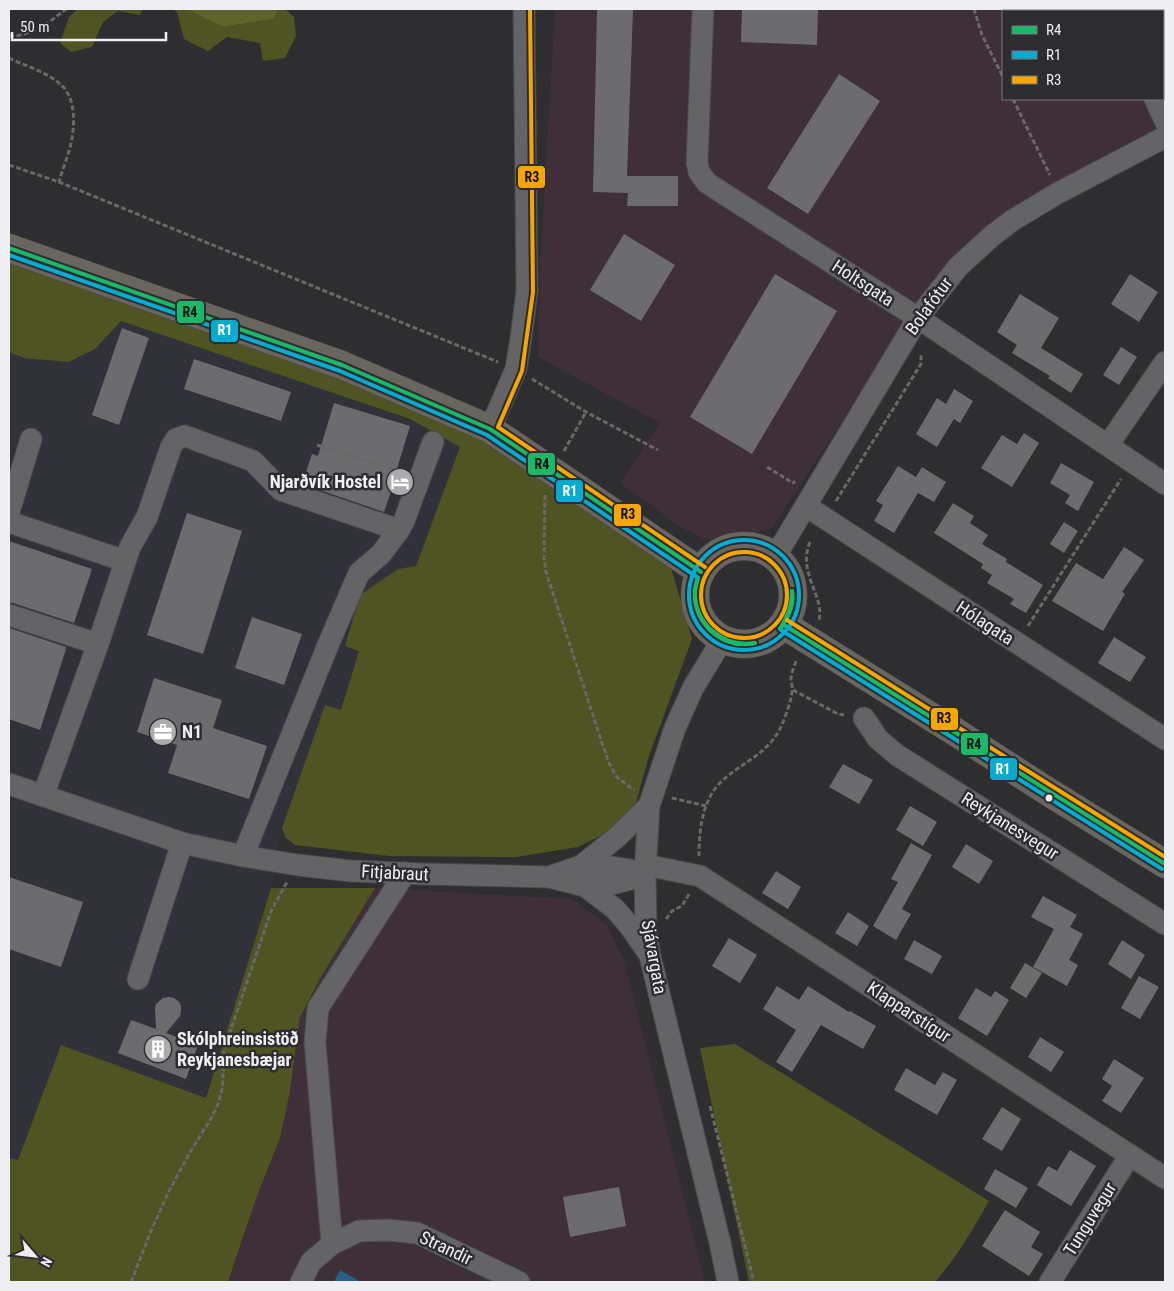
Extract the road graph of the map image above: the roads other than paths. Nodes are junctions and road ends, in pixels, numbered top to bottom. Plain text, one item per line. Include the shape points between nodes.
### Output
1 (524, 9) edge
2 (703, 9) edge
3 (1155, 100) edge
4 (1165, 121) edge
5 (1165, 137) edge
6 (9, 248) edge
7 (918, 318) junction
8 (1165, 362) edge
9 (490, 429) junction
10 (31, 439) dead end
11 (433, 442) dead end
12 (1108, 445) junction
13 (1165, 484) edge
14 (806, 506) junction
15 (9, 512) edge
16 (9, 522) edge
17 (399, 530) junction
18 (128, 554) junction
19 (775, 557) junction
20 (701, 572) junction
21 (9, 615) edge
22 (784, 625) junction
23 (722, 640) junction
24 (98, 644) junction
25 (864, 718) dead end
26 (1165, 739) edge
27 (9, 784) edge
28 (43, 796) junction
29 (651, 800) junction
30 (182, 843) junction
31 (243, 856) junction
32 (1165, 864) edge
33 (645, 869) junction
34 (405, 874) junction
35 (583, 876) junction
36 (1165, 924) edge
37 (650, 956) junction
38 (138, 978) dead end
39 (1130, 1155) junction
40 (1165, 1178) edge
41 (332, 1244) junction
42 (301, 1282) edge
43 (519, 1282) edge
44 (728, 1282) edge
45 (1050, 1282) edge

1 - 9 street via 527,290 516,369
2 - 7 street, Holtsgata via 699,172 707,183
3 - 4 street
5 - 7 street, Bolafótur via 1058,193 993,234 953,273
6 - 9 main road via 342,365
7 - 12 street, Holtsgata
7 - 14 street, Bolafótur
8 - 12 street
9 - 20 main road
10 - 15 street
11 - 17 street
12 - 13 street, Holtsgata
14 - 19 street, Bolafótur
14 - 26 street, Hólagata
16 - 18 street
17 - 18 street via 281,490 253,461 185,436 176,439 171,447 147,517
17 - 31 street via 381,554 359,573
18 - 24 street
19 - 20 main road via 749,546 735,547 709,560
19 - 22 main road via 785,568 794,597
20 - 23 main road via 695,587 697,610 709,631
21 - 24 street
22 - 23 main road via 762,641 749,645
22 - 32 main road
23 - 29 street, Sjávargata via 692,688
24 - 28 street
25 - 36 street, Reykjanesvegur via 878,739 897,754
27 - 28 street, Fitjabraut
28 - 30 street, Fitjabraut
29 - 33 street, Sjávargata
29 - 35 street
30 - 31 street, Fitjabraut
30 - 38 street
31 - 34 street, Fitjabraut via 351,871
33 - 35 street, Fitjabraut via 631,879 616,883
33 - 37 street, Sjávargata via 646,930
33 - 39 street, Klapparstígur via 700,876
34 - 35 street, Fitjabraut
34 - 41 street via 318,1008 315,1042
35 - 37 street, Fitjabraut via 629,925
37 - 44 street, Sjávargata
39 - 40 street, Klapparstígur
39 - 45 street, Tunguvegur
41 - 42 street, Strandir via 311,1262
41 - 43 street, Strandir via 359,1231 417,1233

